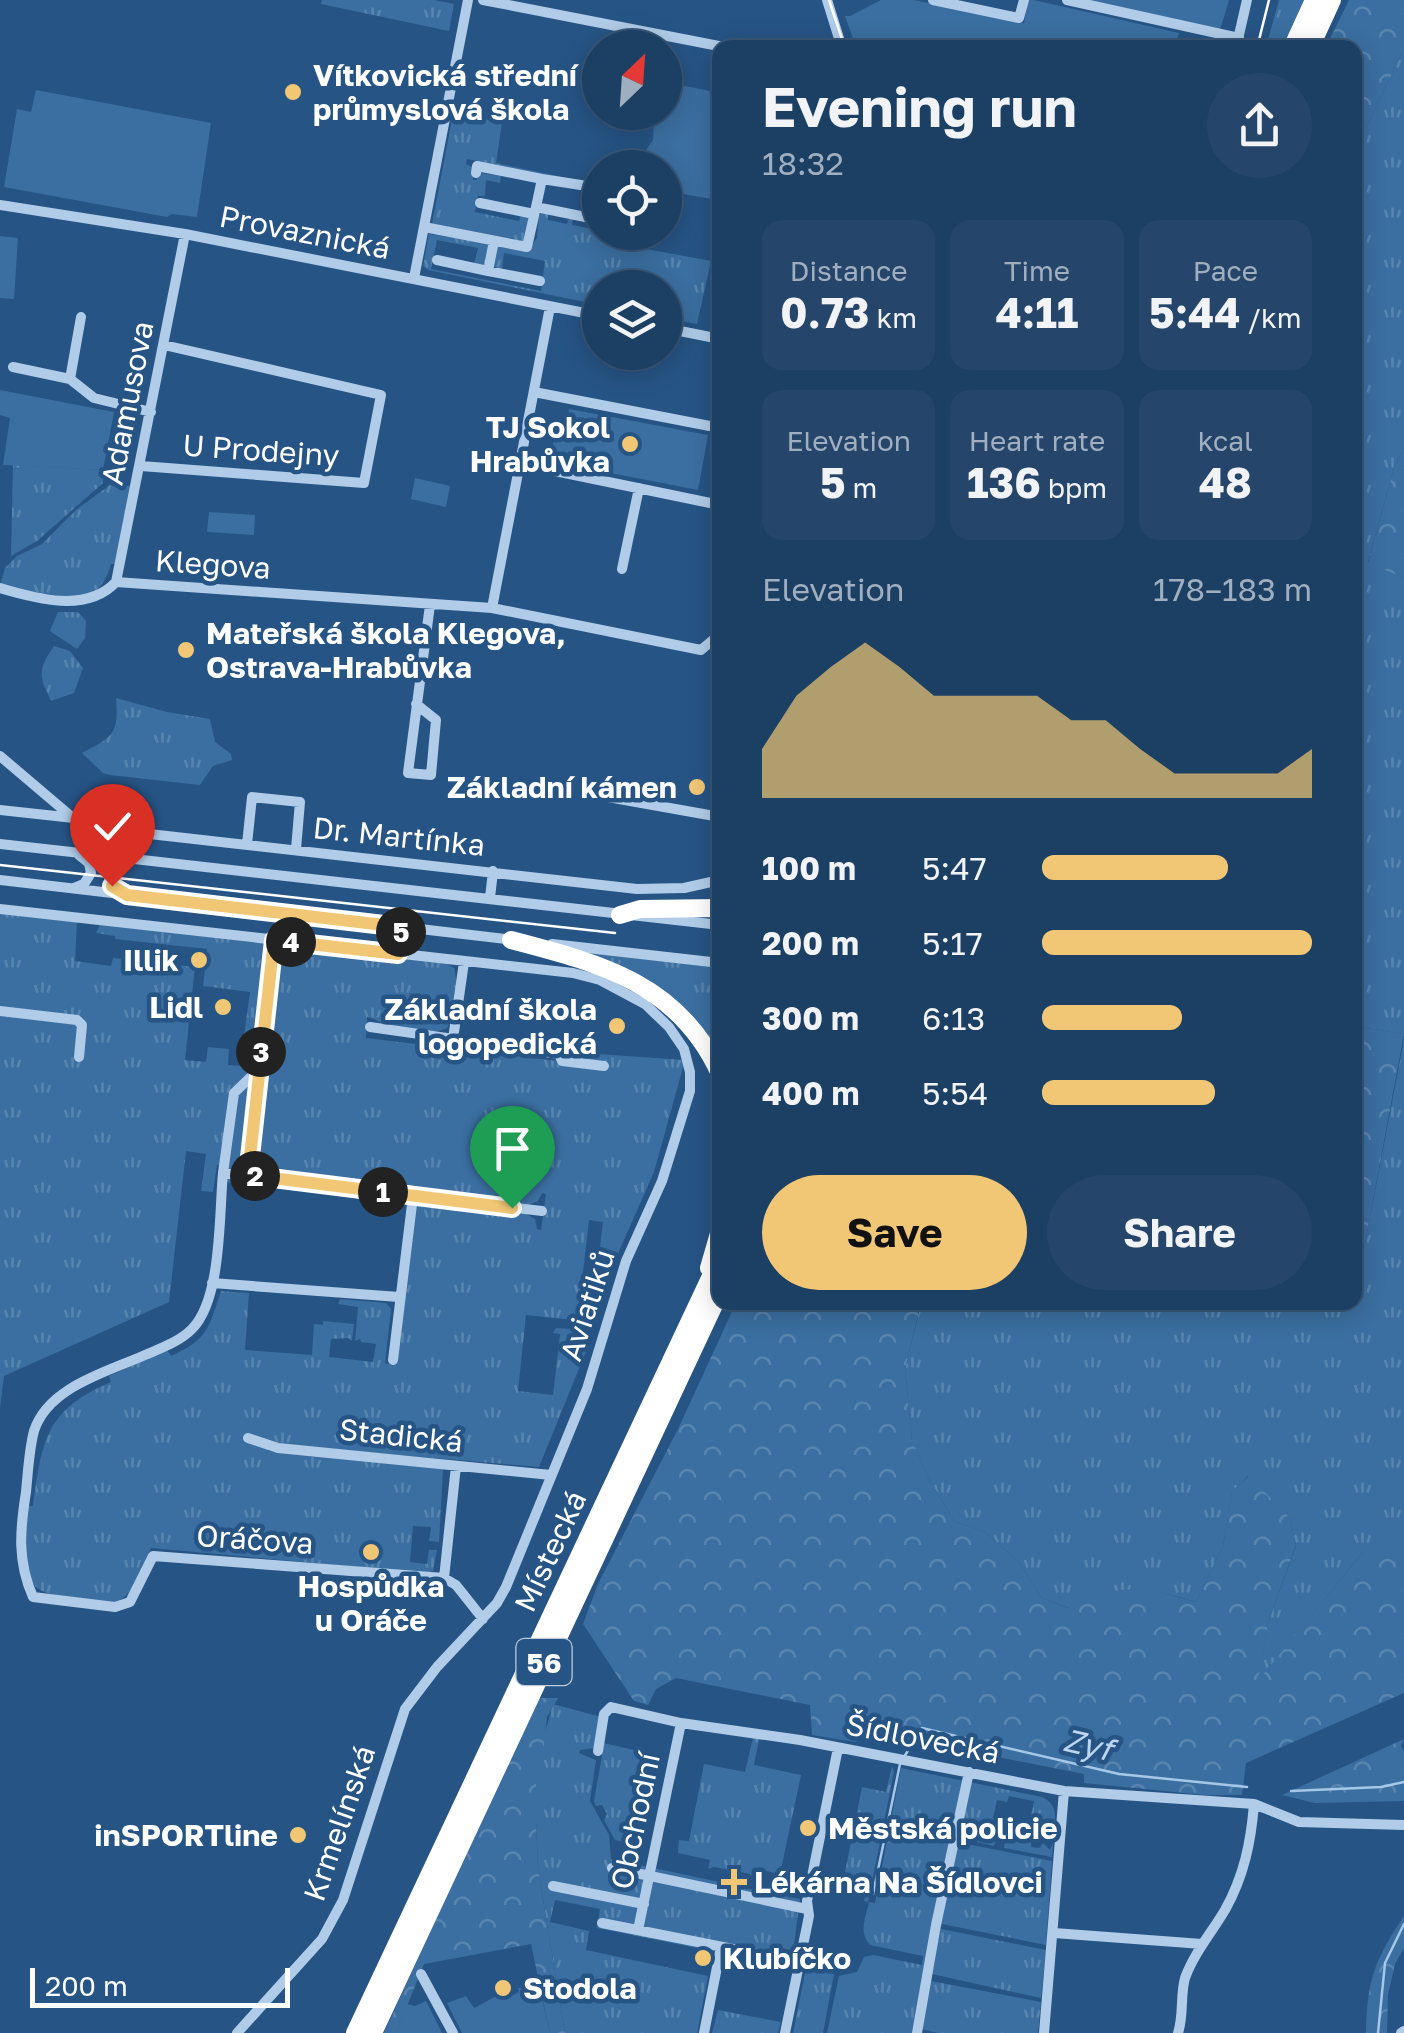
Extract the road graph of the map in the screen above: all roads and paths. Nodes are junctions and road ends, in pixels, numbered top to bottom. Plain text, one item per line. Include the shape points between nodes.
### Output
1 (468, 0) edge
2 (483, 0) edge
3 (826, 0) edge
4 (933, 0) edge
5 (1024, 0) edge
6 (1067, 0) edge
7 (1248, 0) edge
8 (1314, 0) edge
9 (1332, 0) edge
10 (839, 40) edge
11 (1226, 40) edge
12 (1239, 40) edge
13 (1296, 40) edge
14 (1314, 40) edge
15 (712, 45) edge
16 (476, 173) dead end
17 (542, 180) junction
18 (582, 186) edge
19 (480, 204) dead end
20 (0, 205) edge
21 (535, 211) junction
22 (582, 218) edge
23 (424, 227) junction
24 (186, 234) junction
25 (494, 241) junction
26 (436, 260) dead end
27 (488, 271) junction
28 (414, 278) junction
29 (540, 281) dead end
30 (550, 307) junction
31 (582, 313) edge
32 (81, 317) dead end
33 (682, 331) edge
34 (712, 337) edge
35 (164, 345) junction
36 (13, 367) dead end
37 (70, 379) junction
38 (534, 392) junction
39 (151, 412) junction
40 (712, 426) edge
41 (521, 464) junction
42 (141, 466) junction
43 (639, 488) junction
44 (712, 503) edge
45 (622, 569) dead end
46 (116, 582) junction
47 (0, 588) edge
48 (430, 605) junction
49 (492, 608) junction
50 (712, 641) edge
51 (416, 704) junction
52 (0, 756) edge
53 (608, 797) dead end
54 (0, 810) edge
55 (712, 816) edge
56 (74, 818) junction
57 (0, 844) edge
58 (247, 844) junction
59 (296, 849) junction
60 (76, 853) junction
61 (128, 859) junction
62 (493, 871) junction
63 (0, 880) edge
64 (712, 882) edge
65 (72, 888) junction
66 (127, 895) junction
67 (490, 898) junction
68 (0, 909) edge
69 (712, 909) edge
70 (620, 915) junction
71 (712, 924) edge
72 (401, 927) junction
73 (274, 940) junction
74 (511, 940) junction
75 (398, 954) junction
76 (464, 962) junction
77 (712, 963) edge
78 (0, 1011) edge
79 (370, 1028) dead end
80 (453, 1039) junction
81 (79, 1057) dead end
82 (712, 1059) edge
83 (604, 1066) dead end
84 (259, 1069) junction
85 (223, 1173) junction
86 (248, 1175) junction
87 (413, 1196) junction
88 (542, 1211) dead end
89 (712, 1259) edge
90 (712, 1275) edge
91 (212, 1283) junction
92 (399, 1297) junction
93 (701, 1298) junction
94 (712, 1309) edge
95 (392, 1360) dead end
96 (248, 1438) dead end
97 (456, 1466) junction
98 (551, 1475) junction
99 (444, 1578) junction
100 (484, 1620) junction
101 (437, 1667) joint
102 (681, 1723) junction
103 (838, 1748) junction
104 (598, 1751) dead end
105 (970, 1772) junction
106 (1064, 1790) junction
107 (1254, 1804) junction
108 (1404, 1825) edge
109 (612, 1868) dead end
110 (649, 1876) junction
111 (553, 1886) dead end
112 (644, 1904) junction
113 (807, 1909) junction
114 (602, 1924) dead end
115 (638, 1930) junction
116 (1054, 1933) junction
117 (1202, 1944) junction
118 (721, 1947) junction
119 (799, 1962) junction
120 (421, 1974) dead end
121 (237, 2033) edge
122 (355, 2033) edge
123 (372, 2033) edge
124 (453, 2033) edge
125 (704, 2033) edge
126 (785, 2033) edge
127 (917, 2033) edge
128 (1044, 2033) edge
129 (1178, 2033) edge

1 - 23 street
2 - 15 street
3 - 10 street
4 - 5 street via 1019,18
6 - 11 street
7 - 12 street
8 - 13 highway
9 - 14 highway
16 - 17 street via 477,166
17 - 18 street
17 - 21 street, Provaznická
19 - 21 street
20 - 24 street, Provaznická
21 - 22 street
21 - 25 street, Provaznická via 527,248
23 - 25 street, Provaznická
23 - 28 street
24 - 28 street, Provaznická
24 - 35 street, Adamusova
25 - 27 street
26 - 27 street
27 - 29 street
28 - 30 street, Provaznická
30 - 31 street, Provaznická
30 - 38 street
32 - 37 street
33 - 34 street
35 - 39 street, Adamusova
35 - 42 street, U Prodejny via 381,395 364,483
36 - 37 street
37 - 39 street via 94,398
38 - 40 street
38 - 41 street
39 - 42 street, Adamusova
41 - 43 street
41 - 49 street
42 - 46 street, Adamusova
43 - 44 street
43 - 45 street
46 - 47 street, Klegova via 82,602
46 - 48 street, Klegova
48 - 49 street, Klegova
48 - 51 street
49 - 50 street, Klegova via 701,650
51 - 51 street via 408,772 431,774 436,720
52 - 56 street, Dr. Martínka
53 - 55 street
54 - 56 street, Dr. Martínka
56 - 58 street, Dr. Martínka via 105,829
57 - 60 street, Dr. Martínka
58 - 59 street, Dr. Martínka
58 - 59 street via 252,797 300,802
59 - 62 street, Dr. Martínka
60 - 61 street, Dr. Martínka
60 - 65 street via 92,873
61 - 66 street via 109,876
61 - 67 street, Dr. Martínka
62 - 64 street, Dr. Martínka via 637,889
62 - 67 street
63 - 65 street
65 - 66 street
66 - 72 street
67 - 70 street, Dr. Martínka
68 - 73 street, Aviatiků
69 - 70 highway
70 - 71 street, Dr. Martínka
72 - 74 street
72 - 75 street
73 - 75 street, Aviatiků
73 - 84 street
74 - 77 street
74 - 82 highway via 599,964 644,987 698,1034
75 - 76 street, Aviatiků
76 - 80 street
76 - 98 street, Aviatiků via 590,977 632,996 659,1016 684,1049 691,1082 662,1181 626,1261 587,1389
78 - 81 street via 77,1020
79 - 80 street
80 - 83 street
84 - 85 street via 234,1093
84 - 86 street
85 - 86 street
85 - 91 street
86 - 87 street
87 - 88 street
87 - 92 street
89 - 93 highway, 56
90 - 93 highway, Místecká / 56
91 - 92 street
91 - 99 street, Oráčova via 193,1328 172,1344 74,1387 40,1418 20,1536 33,1596 115,1608 130,1602 153,1556
92 - 95 street
93 - 122 highway, Místecká / 56
94 - 123 highway, Místecká / 56
96 - 97 street, Stadická via 278,1448
97 - 98 street, Stadická
97 - 99 street
98 - 100 street, Aviatiků via 514,1570
99 - 100 street
100 - 101 street, Aviatiků
101 - 121 street, Krmelínská via 401,1716 343,1900 322,1939
102 - 103 street, Šídlovecká
102 - 104 street, Šídlovecká via 612,1708 604,1714
102 - 110 street, Obchodní
103 - 105 street, Šídlovecká
103 - 113 street
105 - 106 street, Šídlovecká
105 - 127 street
106 - 107 street, Šídlovecká
106 - 116 street
107 - 108 street, Šídlovecká via 1299,1822
107 - 117 street via 1244,1868
109 - 110 street
110 - 112 street, Obchodní
110 - 113 street
111 - 112 street
112 - 115 street, Obchodní
113 - 119 street
114 - 115 street
115 - 118 street
116 - 117 street
116 - 128 street
117 - 129 street via 1184,1981
118 - 119 street
118 - 125 street
119 - 126 street
120 - 124 street

